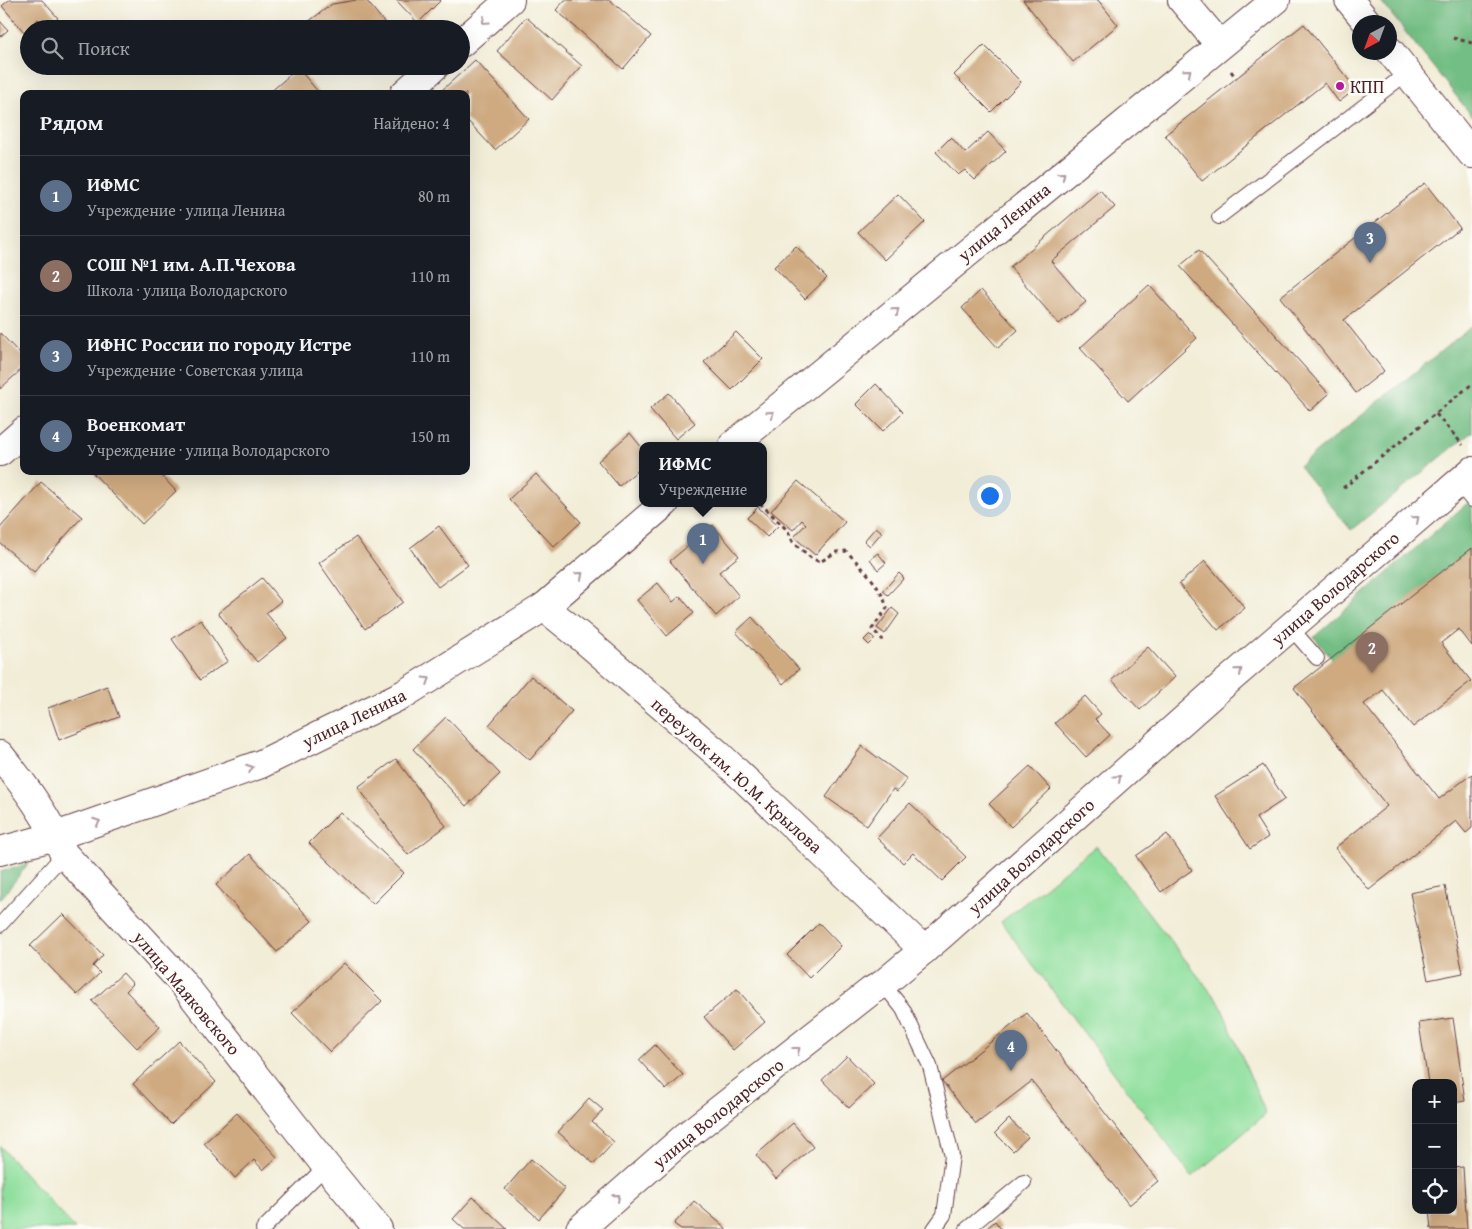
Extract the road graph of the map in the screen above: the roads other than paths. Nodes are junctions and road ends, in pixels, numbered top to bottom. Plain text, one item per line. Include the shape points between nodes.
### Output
1 (510, 0) edge
2 (1182, 0) edge
3 (1276, 0) edge
4 (1349, 0) edge
5 (1361, 15) edge
6 (470, 35) edge
7 (1220, 45) junction
8 (1397, 59) edge
9 (1407, 73) junction
10 (425, 75) edge
11 (408, 90) edge
12 (1472, 154) edge
13 (1218, 217) dead end
14 (20, 434) edge
15 (737, 442) edge
16 (0, 452) edge
17 (1468, 476) edge
18 (660, 507) edge
19 (544, 607) junction
20 (1290, 627) junction
21 (1317, 658) dead end
22 (0, 755) edge
23 (60, 845) junction
24 (0, 851) edge
25 (0, 924) edge
26 (924, 950) junction
27 (882, 984) junction
28 (326, 1166) junction
29 (1024, 1182) dead end
30 (263, 1229) edge
31 (378, 1229) edge
32 (580, 1229) edge
33 (934, 1229) edge
34 (967, 1229) edge

1 -> 6 street
2 - 7 street
3 - 7 street, улица Ленина
4 - 5 street
15 -> 7 street, улица Ленина
8 - 9 street
9 - 12 street
9 - 13 lane
10 - 11 street
14 - 16 street
20 -> 17 street, улица Володарского
19 -> 18 street, улица Ленина
23 -> 19 street, улица Ленина via 261,764 404,694
19 - 26 street, переулок им. Ю.М. Крылова via 718,754
20 - 21 lane
26 -> 20 street, улица Володарского
22 - 23 street, улица Маяковского via 30,792
23 - 24 street, улица Ленина
23 - 25 lane
23 - 28 street, улица Маяковского via 181,981
26 - 27 street, улица Володарского
32 -> 27 street, улица Володарского via 686,1136
27 - 33 lane via 903,1009 930,1066 952,1156 944,1215
28 - 30 lane
28 - 31 street, улица Маяковского
29 - 34 lane

